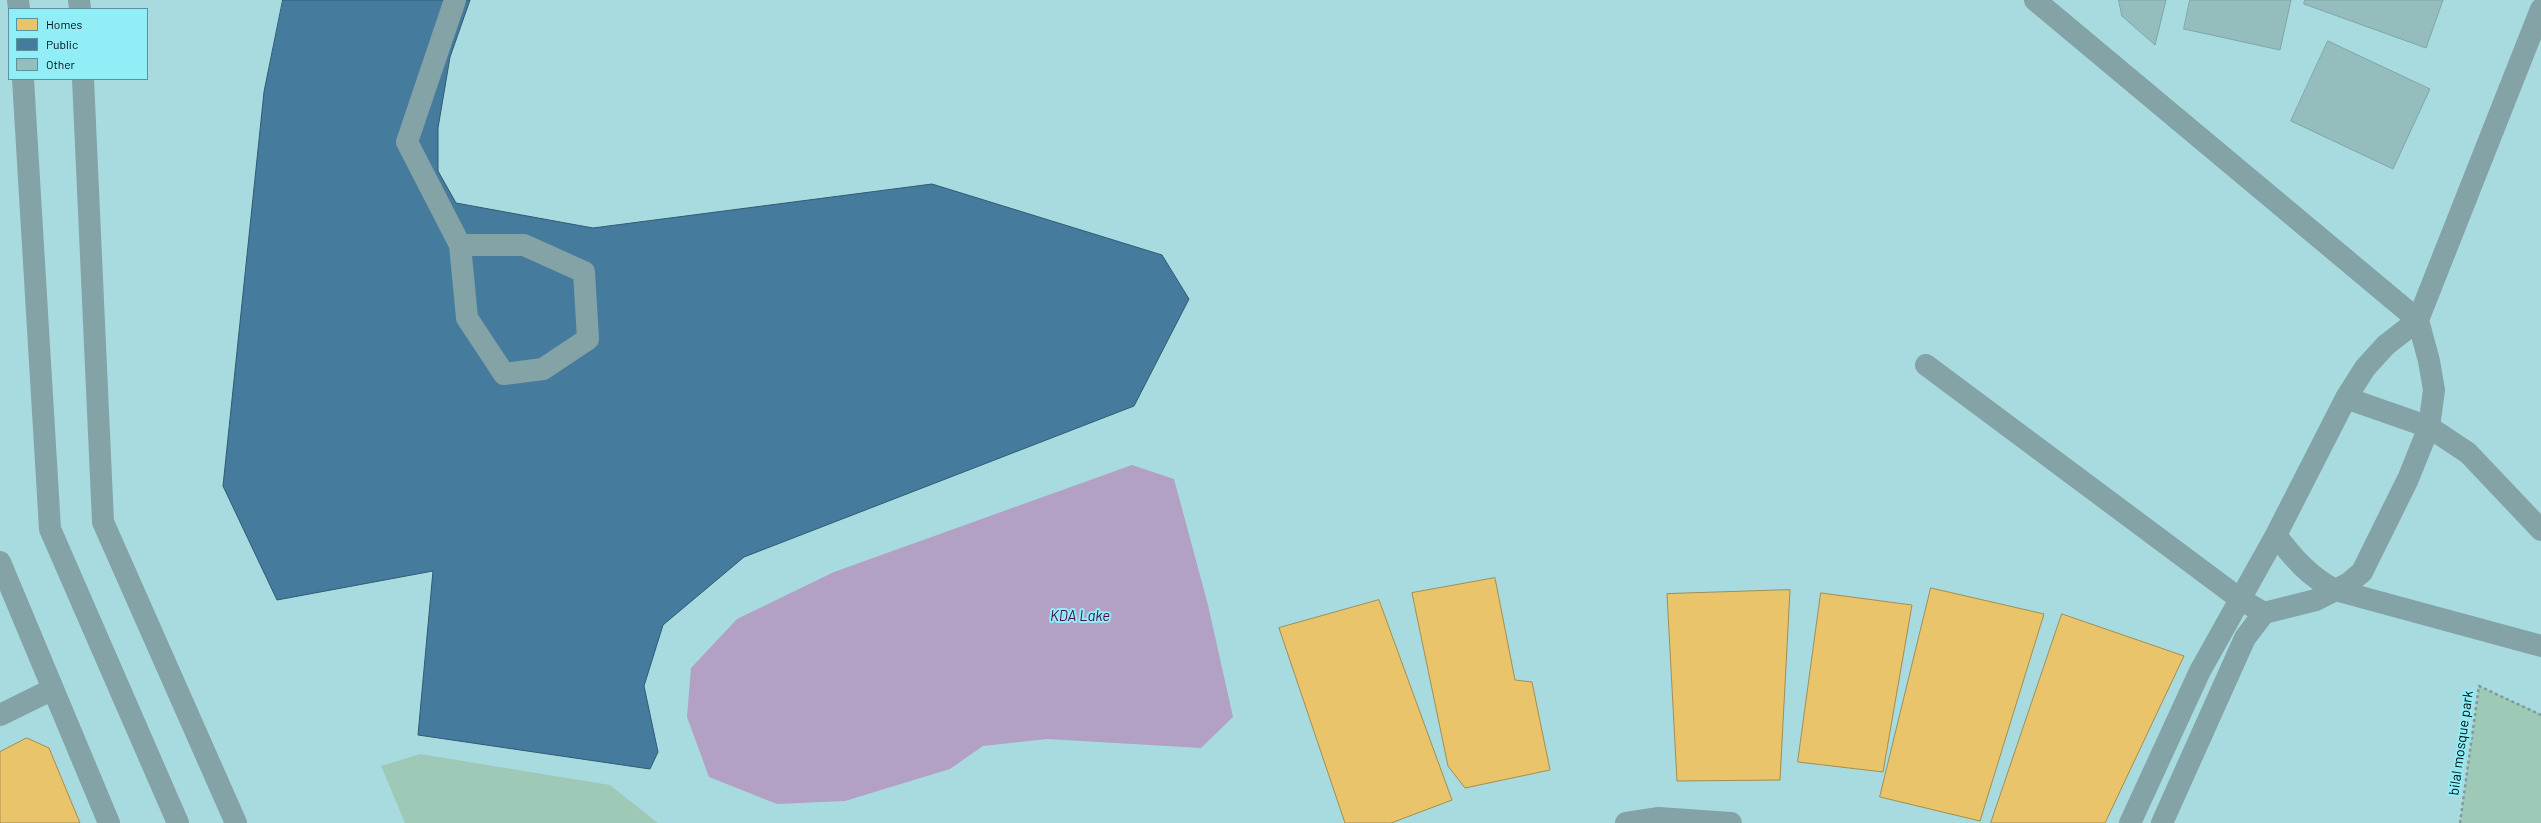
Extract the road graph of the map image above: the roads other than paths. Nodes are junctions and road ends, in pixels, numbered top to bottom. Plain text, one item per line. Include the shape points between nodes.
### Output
1 (455, 0) edge
2 (2035, 0) edge
3 (2541, 9) edge
4 (23, 80) edge
5 (83, 80) edge
6 (460, 245) junction
7 (2418, 320) junction
8 (1926, 365) dead end
9 (2346, 398) junction
10 (2429, 427) junction
11 (2541, 530) edge
12 (2276, 535) junction
13 (0, 562) edge
14 (2335, 590) junction
15 (2240, 599) junction
16 (2264, 613) junction
17 (2541, 646) edge
18 (53, 689) junction
19 (0, 715) edge
20 (109, 823) edge
21 (178, 823) edge
22 (236, 823) edge
23 (1626, 823) edge
24 (1731, 823) edge
25 (2130, 823) edge
26 (2162, 823) edge

1 - 6 street via 407,142
2 - 7 street
3 - 7 street
4 - 21 street via 50,529
5 - 22 street via 103,522
6 - 6 street via 468,318 504,374 543,369 588,340 584,272 524,245
7 - 9 street via 2386,345 2365,368
7 - 10 street via 2434,390
8 - 15 street
9 - 10 street
9 - 12 street
10 - 11 street via 2468,453
10 - 14 street via 2408,479 2362,572 2349,584
12 - 14 street via 2316,581
12 - 15 street
13 - 18 street
14 - 16 street via 2316,600
14 - 17 street
15 - 16 street
15 - 25 street via 2200,671
16 - 26 street via 2245,638
18 - 19 street
18 - 20 street
23 - 24 street via 1659,818

